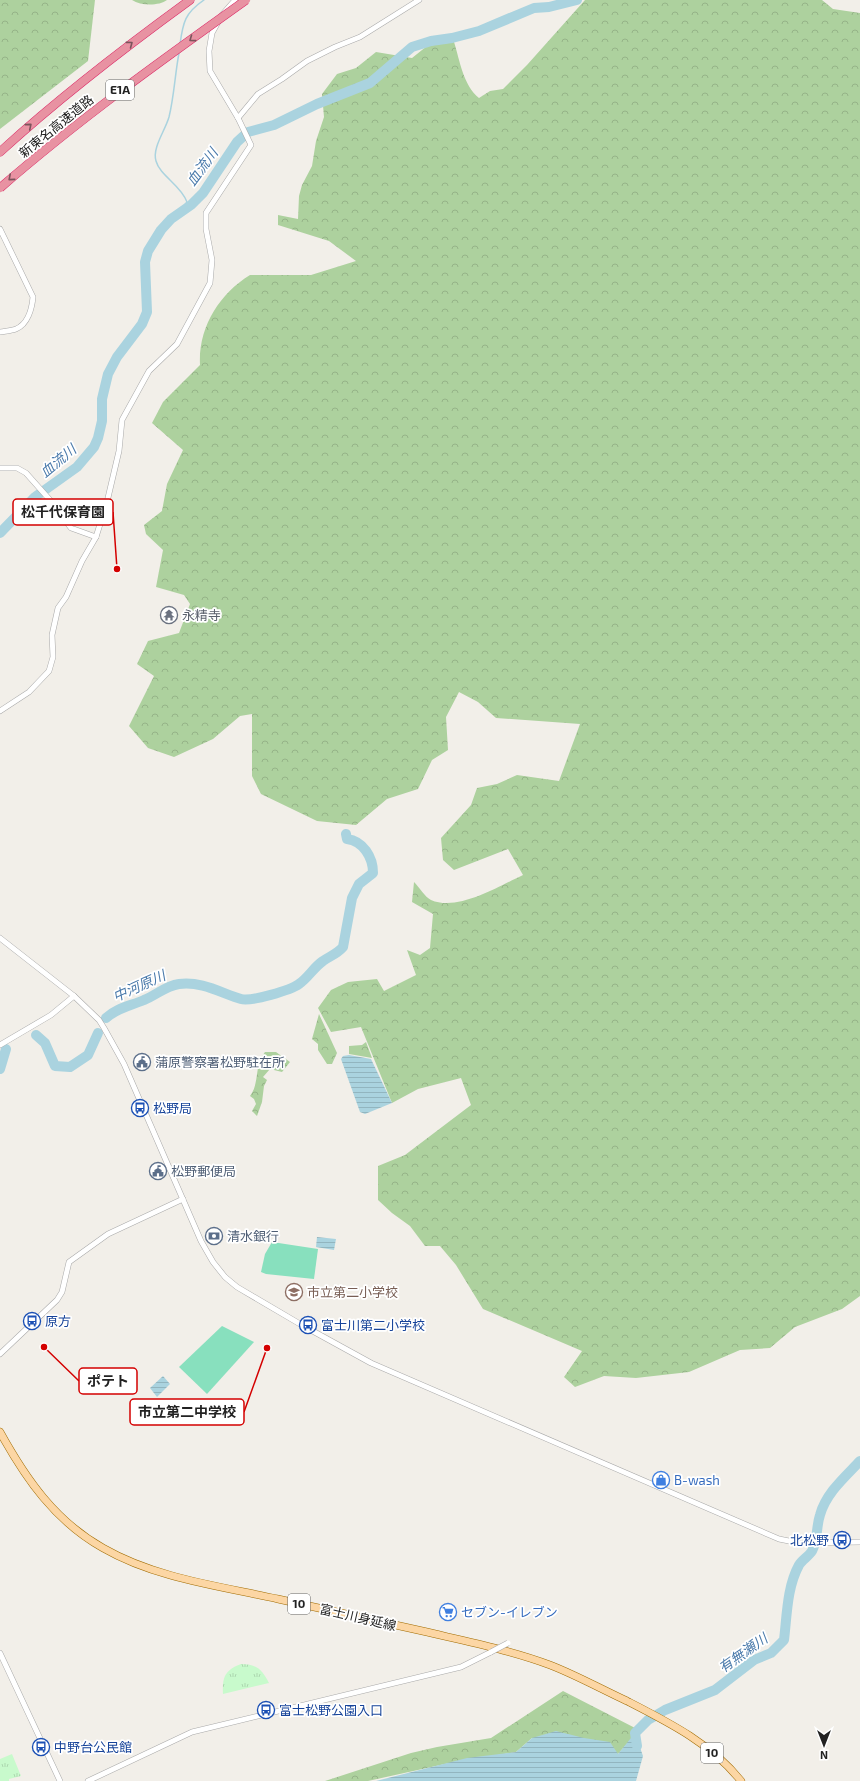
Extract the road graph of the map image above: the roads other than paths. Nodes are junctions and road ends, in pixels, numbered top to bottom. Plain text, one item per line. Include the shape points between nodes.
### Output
1 (190, 0) edge
2 (235, 0) edge
3 (246, 0) edge
4 (419, 0) edge
5 (238, 118) junction
6 (0, 152) edge
7 (0, 188) edge
8 (0, 229) edge
9 (0, 332) edge
10 (0, 468) edge
11 (96, 537) junction
12 (0, 710) edge
13 (0, 938) edge
14 (74, 996) junction
15 (0, 1045) edge
16 (183, 1199) junction
17 (0, 1354) edge
18 (0, 1432) edge
19 (860, 1542) edge
20 (508, 1643) dead end
21 (0, 1654) edge
22 (60, 1781) edge
23 (88, 1781) edge
24 (741, 1781) edge

6 -> 1 highway, 新東名高速道路 / E1A via 116,55
2 - 5 street via 225,10 212,33 209,51 210,71
3 -> 7 highway, 新東名高速道路 / E1A, bridge via 137,78
4 - 5 street via 360,37 335,46 307,61 258,94
5 - 11 street via 251,145 206,213 206,230 212,260 210,283 177,344 149,371 122,420 119,451
8 - 9 street via 33,297 32,309 25,321 17,329
10 - 11 street via 17,468 26,473 65,517 71,528
11 - 12 street via 58,608 52,635 53,657 49,671 29,692
13 - 14 street
14 - 15 street via 51,1015
14 - 16 street via 99,1020 116,1048
16 - 17 street via 108,1234 69,1262 62,1292 57,1300
16 - 19 street via 209,1255 226,1277 244,1292 372,1363 779,1539 799,1543
18 - 24 main road, 富士川身延線 / 10 via 27,1479 54,1510 77,1531 125,1560 185,1578 500,1649 551,1666 680,1730 716,1756
20 - 23 street, bridge via 461,1666 192,1732
21 - 22 street

